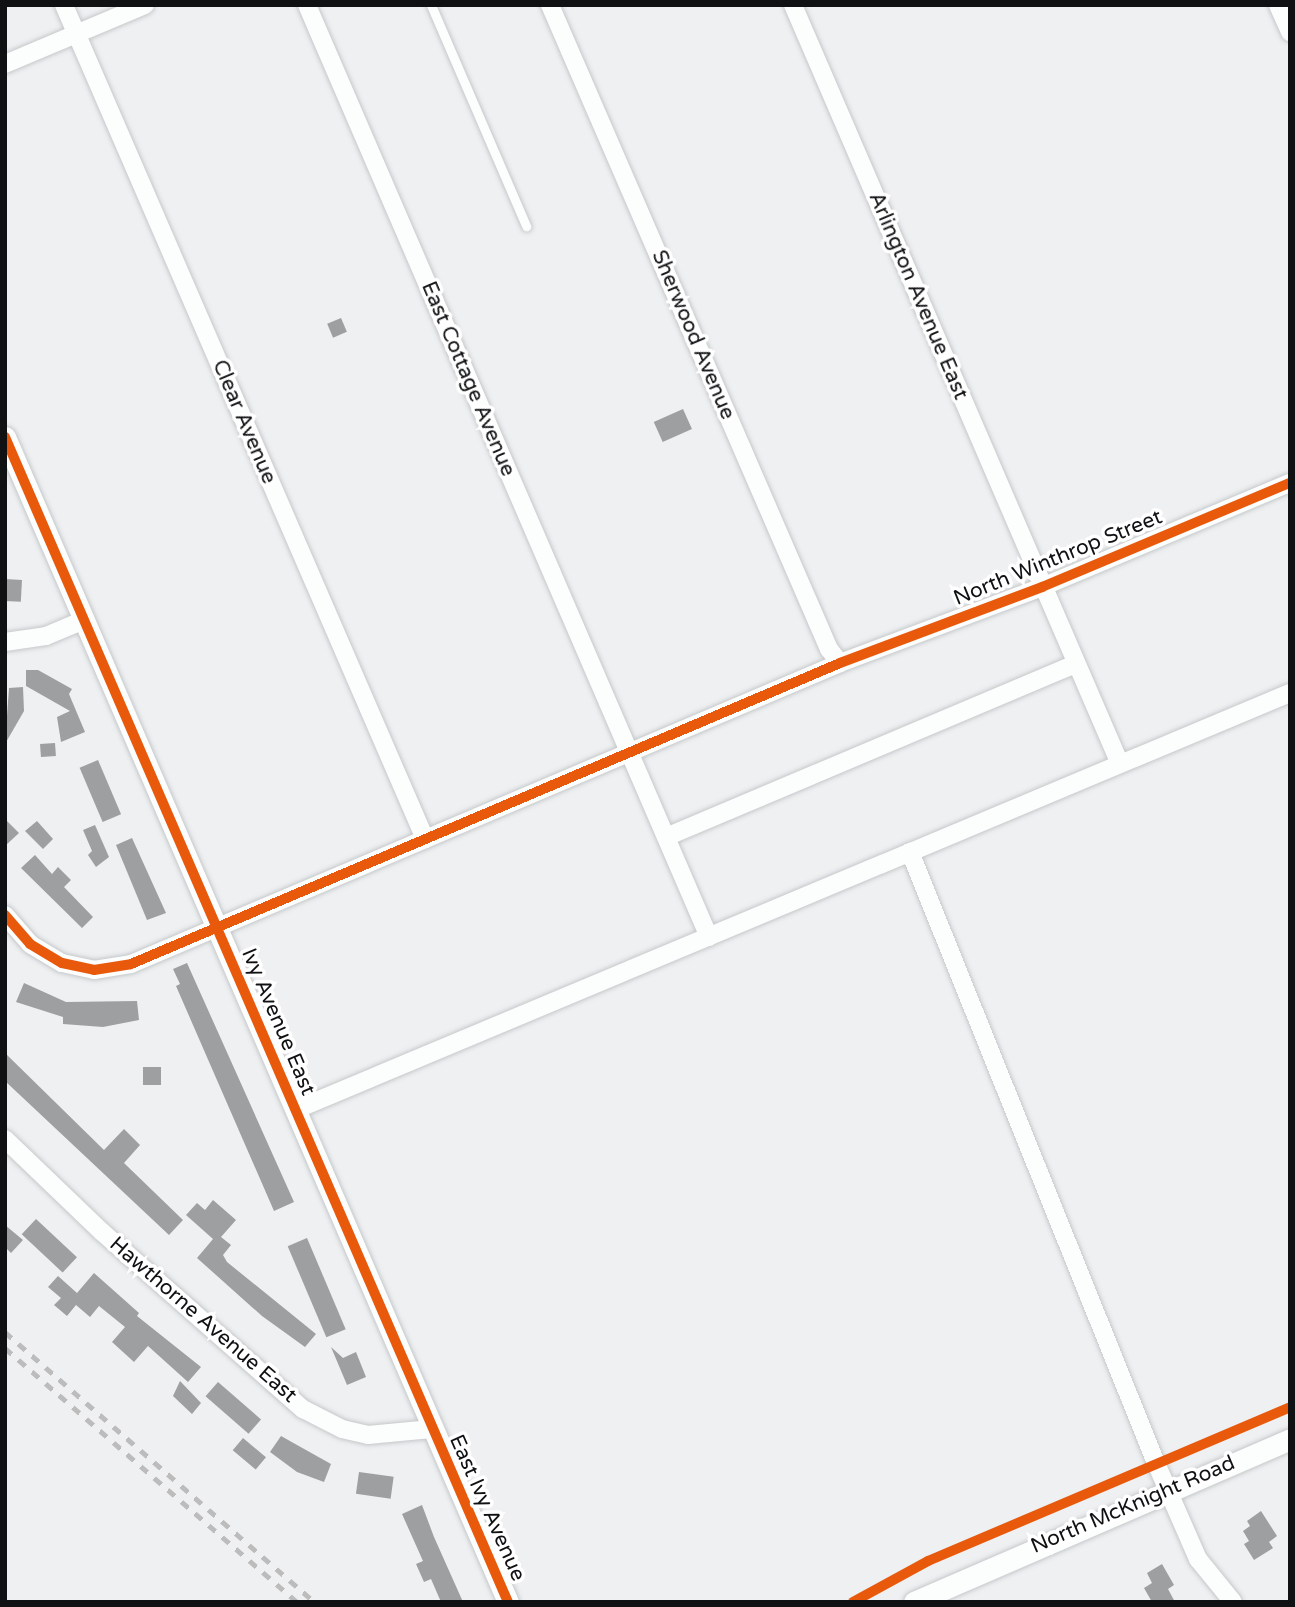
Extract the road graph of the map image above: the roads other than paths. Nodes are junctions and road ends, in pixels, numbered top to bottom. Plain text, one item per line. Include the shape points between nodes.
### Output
1 (64, 5) edge
2 (145, 5) edge
3 (307, 5) edge
4 (431, 5) edge
5 (550, 5) edge
6 (793, 5) edge
7 (1278, 5) edge
8 (1290, 32) edge
9 (76, 34) junction
10 (5, 64) edge
11 (526, 226) dead end
12 (5, 436) edge
13 (1290, 482) edge
14 (1042, 587) junction
15 (84, 621) junction
16 (5, 642) edge
17 (840, 663) junction
18 (1076, 664) junction
19 (1290, 693) edge
20 (629, 753) junction
21 (1120, 764) junction
22 (666, 837) junction
23 (425, 839) junction
24 (910, 852) junction
25 (5, 915) edge
26 (216, 928) junction
27 (709, 937) junction
28 (295, 1110) junction
29 (5, 1139) edge
30 (432, 1429) junction
31 (1290, 1439) edge
32 (1168, 1490) junction
33 (508, 1602) edge
34 (914, 1602) edge
35 (1233, 1602) edge

1 - 9 street, Clear Avenue
2 - 9 street
3 - 20 street, East Cottage Avenue
4 - 11 lane
5 - 17 street, Sherwood Avenue via 829,649
6 - 14 street, Arlington Avenue East
7 - 8 street
9 - 10 street
9 - 23 street, Clear Avenue
12 - 15 street, Ivy Avenue East
13 - 14 street, North Winthrop Street
14 - 17 street, North Winthrop Street
14 - 18 street, Arlington Avenue East
15 - 16 street via 46,636
15 - 26 street, Ivy Avenue East
17 - 20 street, North Winthrop Street
18 - 21 street, Arlington Avenue East
18 - 22 street
19 - 21 street
20 - 22 street, East Cottage Avenue
20 - 23 street, North Winthrop Street
21 - 24 street
22 - 27 street, East Cottage Avenue
23 - 26 street, North Winthrop Street
24 - 27 street
24 - 32 street
25 - 26 street, North Winthrop Street via 47,956 94,970 131,964
26 - 28 street, Ivy Avenue East
27 - 28 street
28 - 30 street, Ivy Avenue East
29 - 30 street, Hawthorne Avenue East via 102,1232 303,1409 342,1429 368,1434
30 - 33 street, East Ivy Avenue
31 - 32 street, North McKnight Road
32 - 34 street, North McKnight Road
32 - 35 street via 1198,1559

